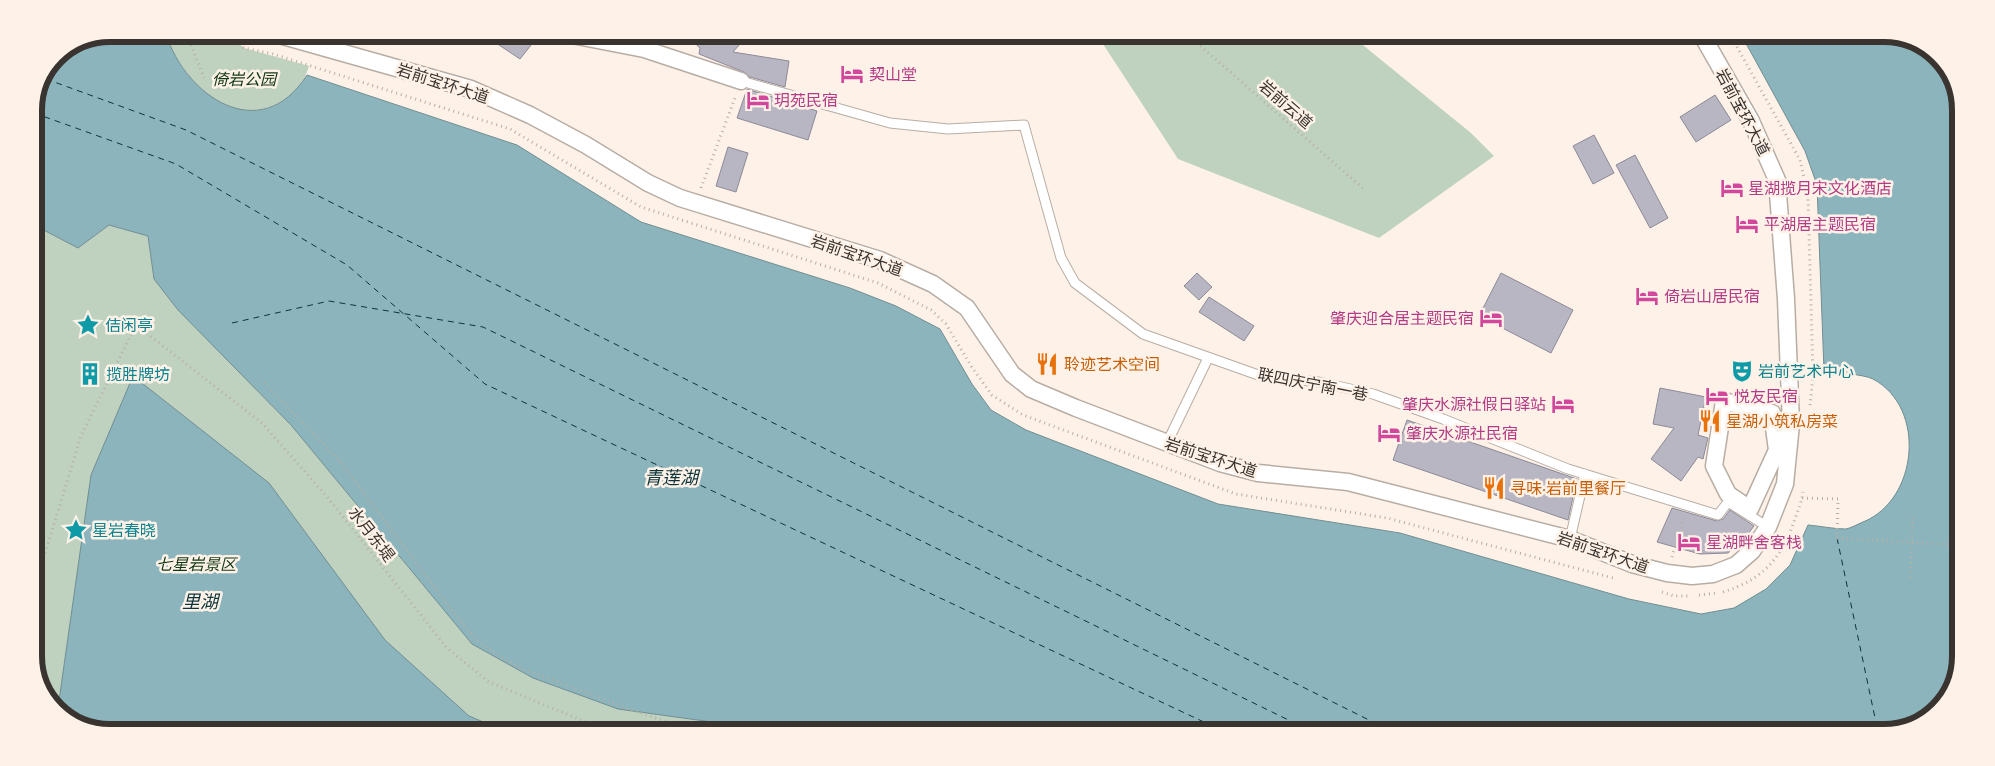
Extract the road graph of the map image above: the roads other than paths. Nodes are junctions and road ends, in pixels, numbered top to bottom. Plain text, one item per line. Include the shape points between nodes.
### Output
1 (304, 42) edge
2 (608, 42) edge
3 (1705, 42) edge
4 (741, 81) joint
5 (1208, 358) junction
6 (1166, 443) junction
7 (1714, 466) joint
8 (1585, 474) junction
9 (1768, 528) junction
10 (1570, 539) junction

1 - 6 street, 岩前宝环大道 via 471,89 530,115 648,183 695,203 880,260 933,284 967,308 1012,374 1031,389
2 - 4 street via 644,49
3 - 9 street, 岩前宝环大道 via 1751,121 1777,180 1791,424 1785,484
4 - 5 lane, 联四庆宁南一巷 via 890,123 948,129 1024,125 1061,258 1076,283 1143,334
5 - 6 lane
5 - 8 lane, 联四庆宁南一巷 via 1261,376 1319,382 1373,394
6 - 10 street, 岩前宝环大道 via 1258,474 1348,482
7 - 7 street via 1728,494 1750,509 1777,450 1772,413 1724,401
8 - 9 lane, 联四庆宁南一巷 via 1718,515 1728,502
8 - 10 lane
9 - 10 street, 岩前宝环大道 via 1752,551 1736,565 1713,574 1692,576 1632,564

